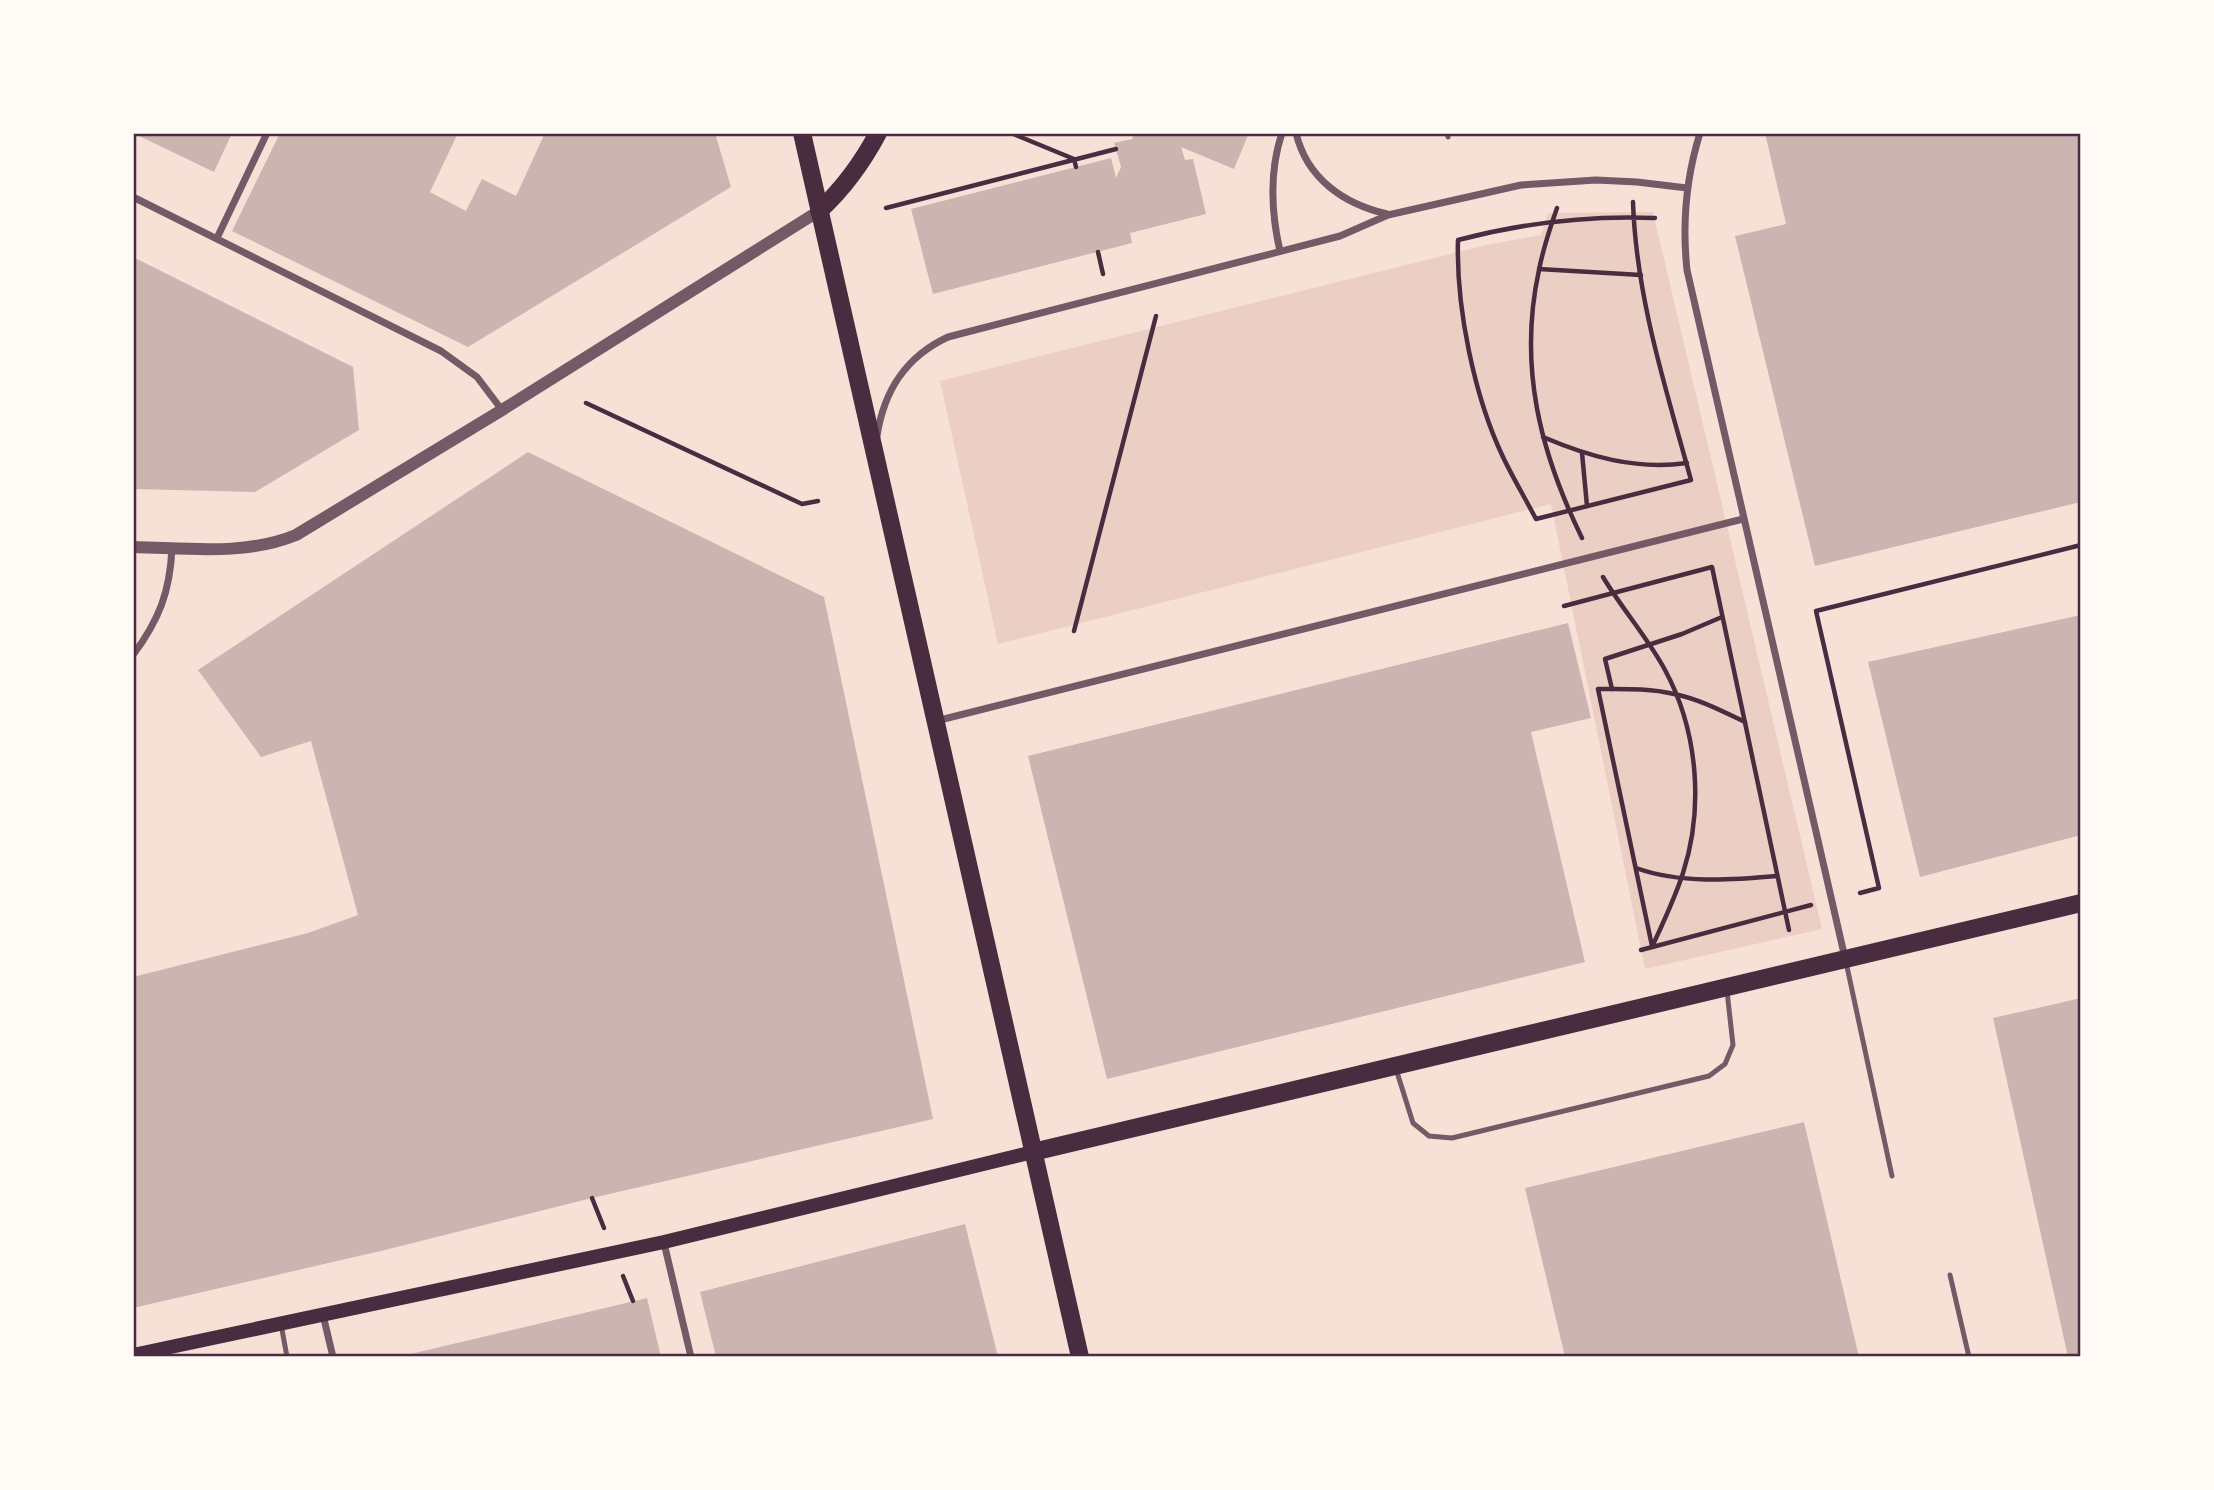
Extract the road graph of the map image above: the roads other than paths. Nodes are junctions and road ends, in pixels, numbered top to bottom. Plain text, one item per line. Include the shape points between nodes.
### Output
1 (267, 133) edge
2 (802, 133) edge
3 (878, 133) edge
4 (1282, 133) edge
5 (1296, 133) edge
6 (1700, 133) edge
7 (1687, 188) junction
8 (133, 197) edge
9 (820, 211) junction
10 (1388, 215) junction
11 (217, 238) junction
12 (1280, 251) junction
13 (502, 410) junction
14 (876, 458) junction
15 (1743, 519) junction
16 (133, 547) edge
17 (172, 548) junction
18 (133, 655) edge
19 (936, 721) junction
20 (2081, 903) edge
21 (1846, 959) junction
22 (1726, 987) junction
23 (1395, 1066) junction
24 (1034, 1152) junction
25 (1892, 1176) dead end
26 (664, 1242) junction
27 (1950, 1275) dead end
28 (323, 1315) junction
29 (281, 1324) junction
30 (133, 1355) edge
31 (287, 1357) edge
32 (333, 1357) edge
33 (691, 1357) edge
34 (1080, 1357) edge
35 (1969, 1357) edge

1 - 11 street
2 - 9 main road
3 - 9 main road via 854,174
4 - 12 street via 1273,175
5 - 10 street via 1304,157 1332,190 1365,209
6 - 7 street
7 - 10 street via 1618,180 1547,182 1495,189
7 - 15 street via 1687,270
8 - 11 street
9 - 13 street
9 - 14 main road
10 - 12 street via 1355,231
11 - 13 street via 441,351 477,377
12 - 14 street via 959,334 927,347 901,373 888,397 878,426
13 - 17 street via 296,535 256,547
14 - 19 main road
15 - 19 street
15 - 21 street
16 - 17 street
17 - 18 street via 166,597
19 - 24 main road
20 - 21 main road
21 - 22 main road
21 - 25 lane
22 - 23 main road
22 - 23 lane via 1733,1045 1725,1064 1709,1076 1452,1138 1429,1136 1413,1123
23 - 24 main road
24 - 26 main road
24 - 34 main road
26 - 28 main road
26 - 33 street
27 - 35 lane
28 - 29 main road
28 - 32 street
29 - 30 main road
29 - 31 lane

